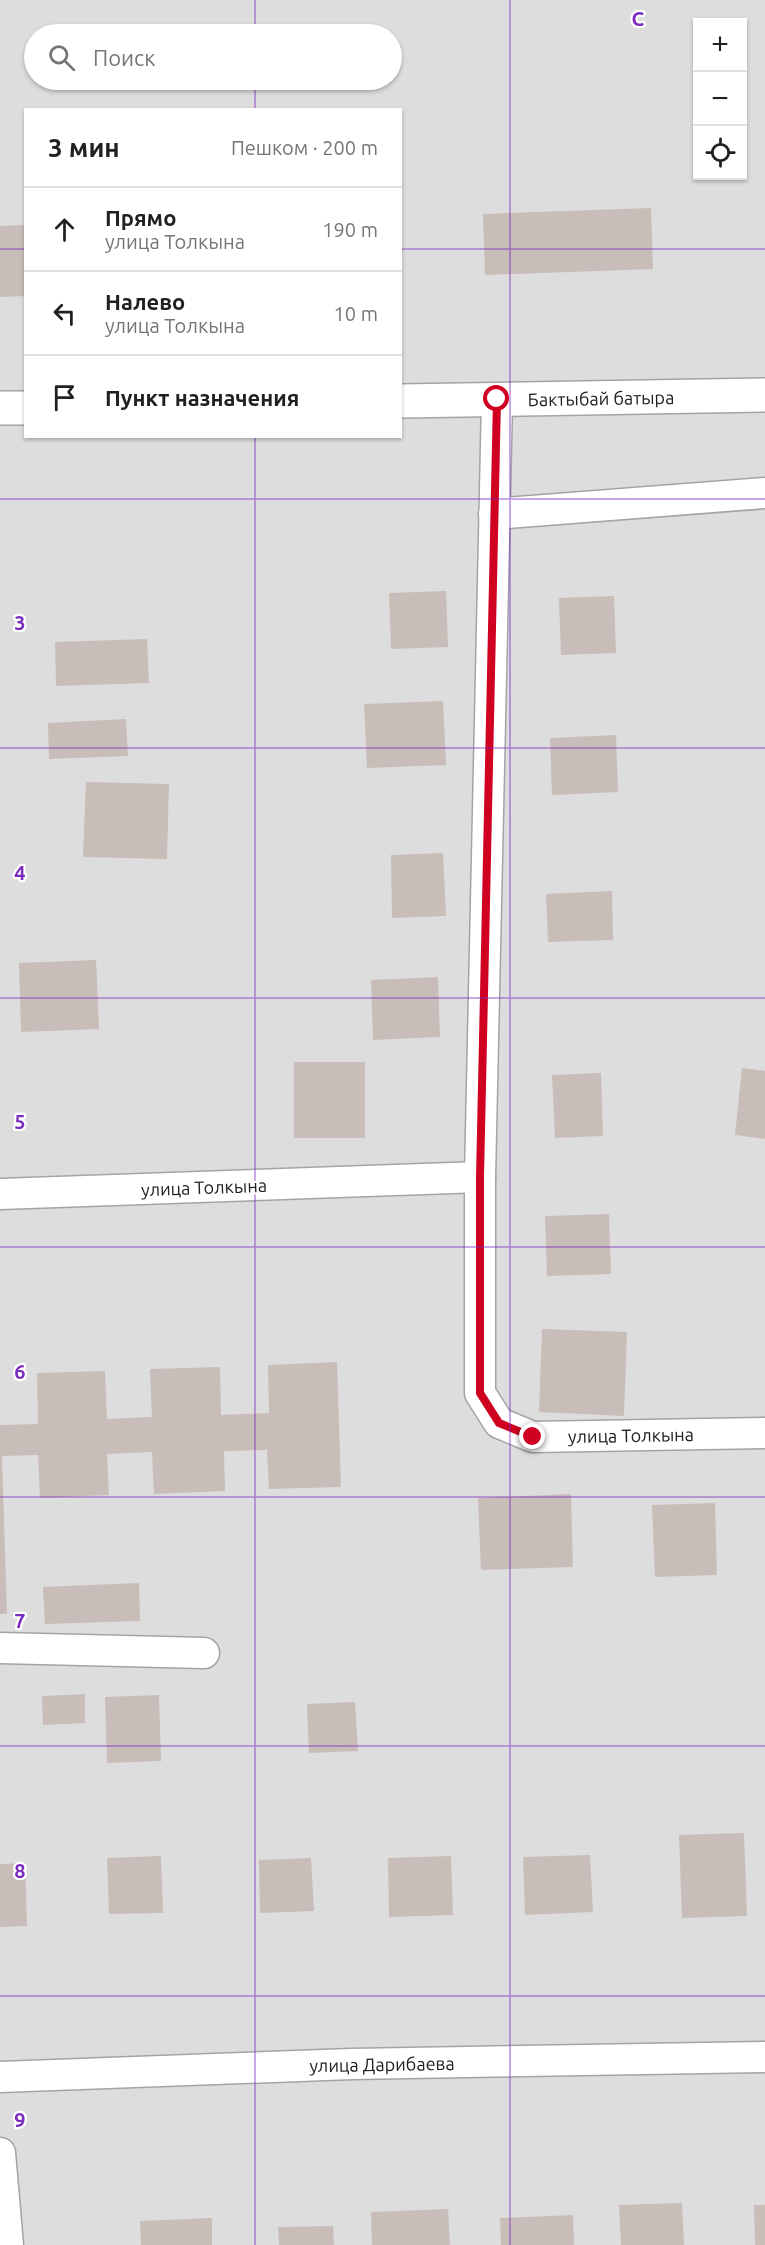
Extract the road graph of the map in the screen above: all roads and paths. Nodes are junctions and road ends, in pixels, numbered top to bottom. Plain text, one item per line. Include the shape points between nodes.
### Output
1 (765, 395) edge
2 (497, 399) junction
3 (402, 401) edge
4 (0, 408) edge
5 (24, 408) edge
6 (765, 493) edge
7 (494, 514) junction
8 (480, 1177) junction
9 (0, 1194) edge
10 (765, 1432) edge
11 (0, 1648) edge
12 (204, 1653) dead end
13 (765, 2057) edge
14 (0, 2077) edge
15 (0, 2153) edge
16 (8, 2245) edge

1 - 2 street, Бактыбай батыра
2 - 3 street, Бактыбай батыра
2 - 7 street, улица Толкына
4 - 5 street
6 - 7 street
7 - 8 street, улица Толкына
8 - 9 street, улица Толкына
8 - 10 street, улица Толкына via 480,1393 499,1423 533,1437
11 - 12 street
13 - 14 street, улица Дарибаева via 340,2064
15 - 16 street

